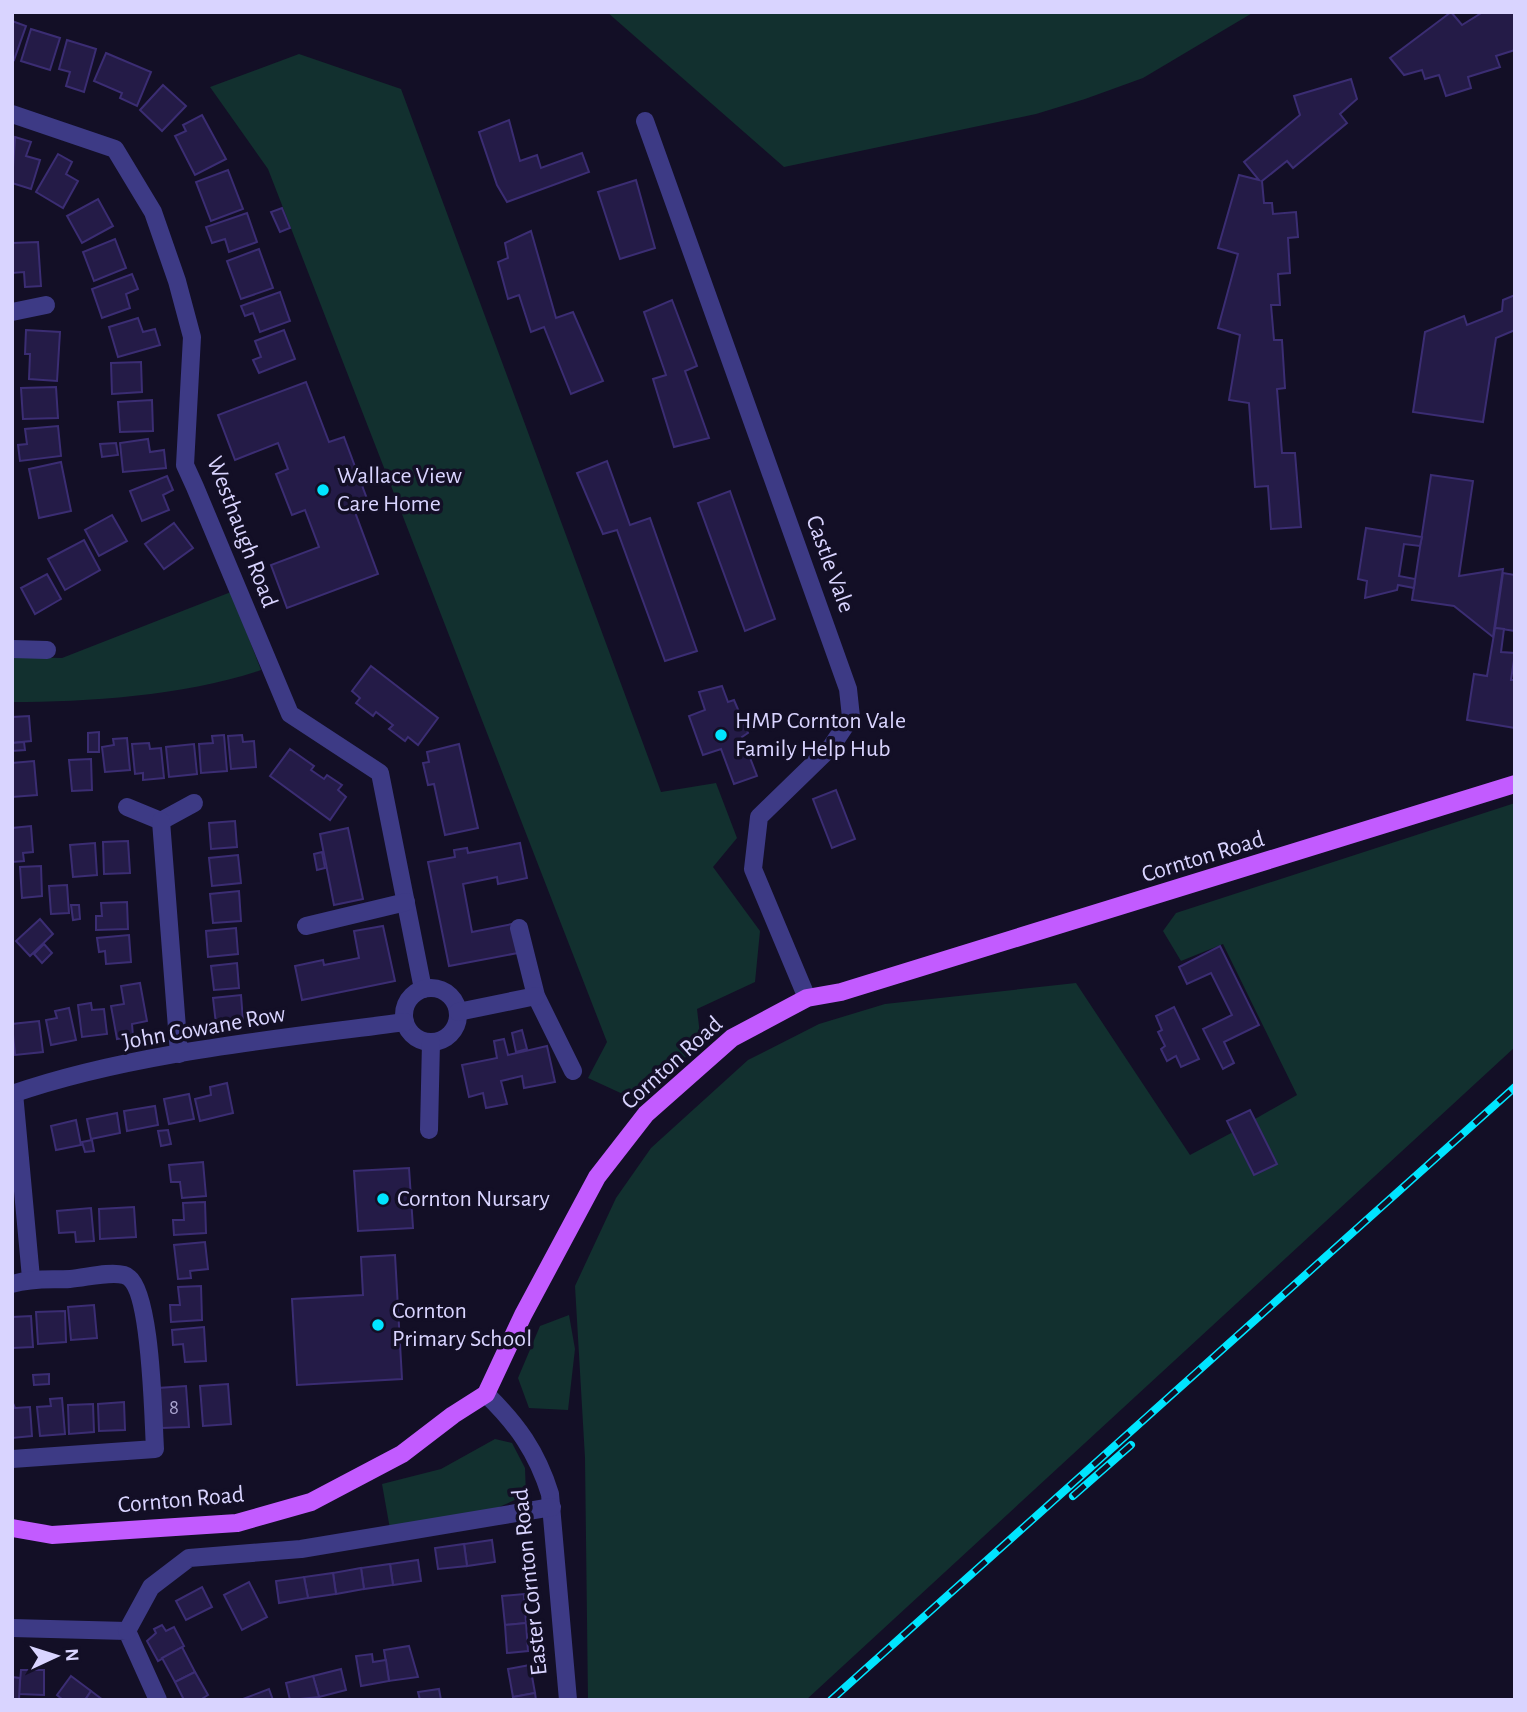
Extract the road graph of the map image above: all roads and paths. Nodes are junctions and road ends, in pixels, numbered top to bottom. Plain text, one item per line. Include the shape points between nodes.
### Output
1 (12, 114) edge
2 (645, 121) dead end
3 (46, 305) dead end
4 (12, 312) edge
5 (12, 649) edge
6 (47, 650) dead end
7 (1515, 784) edge
8 (194, 803) dead end
9 (127, 807) dead end
10 (161, 821) junction
11 (406, 902) junction
12 (306, 926) dead end
13 (519, 928) dead end
14 (423, 989) junction
15 (536, 996) junction
16 (807, 998) junction
17 (458, 1012) junction
18 (405, 1022) junction
19 (431, 1042) junction
20 (179, 1054) junction
21 (573, 1071) dead end
22 (13, 1093) edge
23 (429, 1130) dead end
24 (31, 1278) junction
25 (12, 1284) edge
26 (486, 1394) junction
27 (12, 1459) edge
28 (551, 1507) junction
29 (12, 1528) edge
30 (12, 1628) edge
31 (127, 1631) junction
32 (158, 1700) edge
33 (568, 1700) edge

1 - 11 street, Westhaugh Road via 115,149 153,212 192,337 186,464 290,714 380,773
2 - 16 street, Castle Vale via 848,689 851,717 831,747 759,817 754,869
3 - 4 street
5 - 6 street
7 - 16 main road, Cornton Road via 1140,902 841,992
8 - 10 street
9 - 10 street
10 - 20 street
11 - 12 street
11 - 14 street
13 - 15 street
14 - 17 street via 446,992
14 - 18 street via 410,998
15 - 17 street
15 - 21 street
16 - 26 main road, Cornton Road via 732,1038 646,1114 597,1177
17 - 19 street via 454,1030
18 - 19 street via 415,1036
18 - 20 street, John Cowane Row
19 - 23 street
20 - 22 street, John Cowane Row
22 - 24 street
24 - 25 street
24 - 27 street via 123,1275 134,1281 145,1310 155,1449
26 - 28 street, Easter Cornton Road via 514,1420 527,1440 541,1465
26 - 29 main road, Cornton Road via 402,1454 311,1502 250,1520 52,1535
28 - 31 street via 301,1549 189,1558 151,1587
28 - 33 street, Easter Cornton Road
30 - 31 street
31 - 32 street

